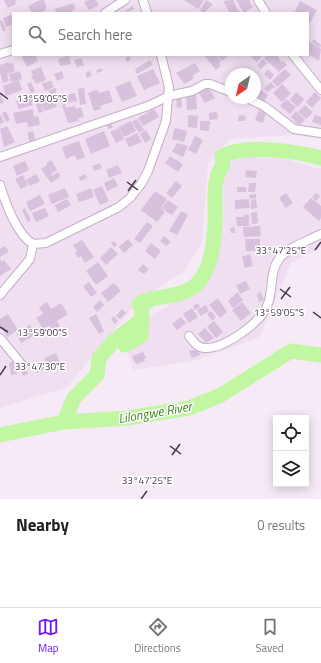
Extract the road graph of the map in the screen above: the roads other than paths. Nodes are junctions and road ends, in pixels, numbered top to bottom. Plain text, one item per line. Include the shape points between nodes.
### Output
1 (125, 0) edge
2 (143, 0) edge
3 (258, 0) edge
4 (107, 12) edge
5 (147, 12) edge
6 (265, 12) edge
7 (12, 50) edge
8 (0, 54) edge
9 (162, 56) edge
10 (294, 56) edge
11 (225, 90) edge
12 (321, 90) edge
13 (169, 96) junction
14 (260, 104) edge
15 (321, 133) edge
16 (0, 157) edge
17 (0, 185) edge
18 (3, 202) edge
19 (321, 234) edge
20 (33, 244) junction
21 (0, 295) edge
22 (189, 336) dead end
23 (0, 338) edge
24 (22, 365) dead end

1 - 4 street
2 - 5 street
3 - 6 street
7 - 8 street
9 - 13 street
10 - 12 street
11 - 13 street via 205,84 192,91
13 - 16 street via 148,106
13 - 20 street via 163,133 148,171 130,198 119,207 46,243
14 - 15 street via 294,129
17 - 18 street
18 - 20 street via 22,234
19 - 22 street via 283,254 278,260 274,267 270,300 252,324 232,339 206,348 199,347
20 - 21 street via 30,259
23 - 24 street

